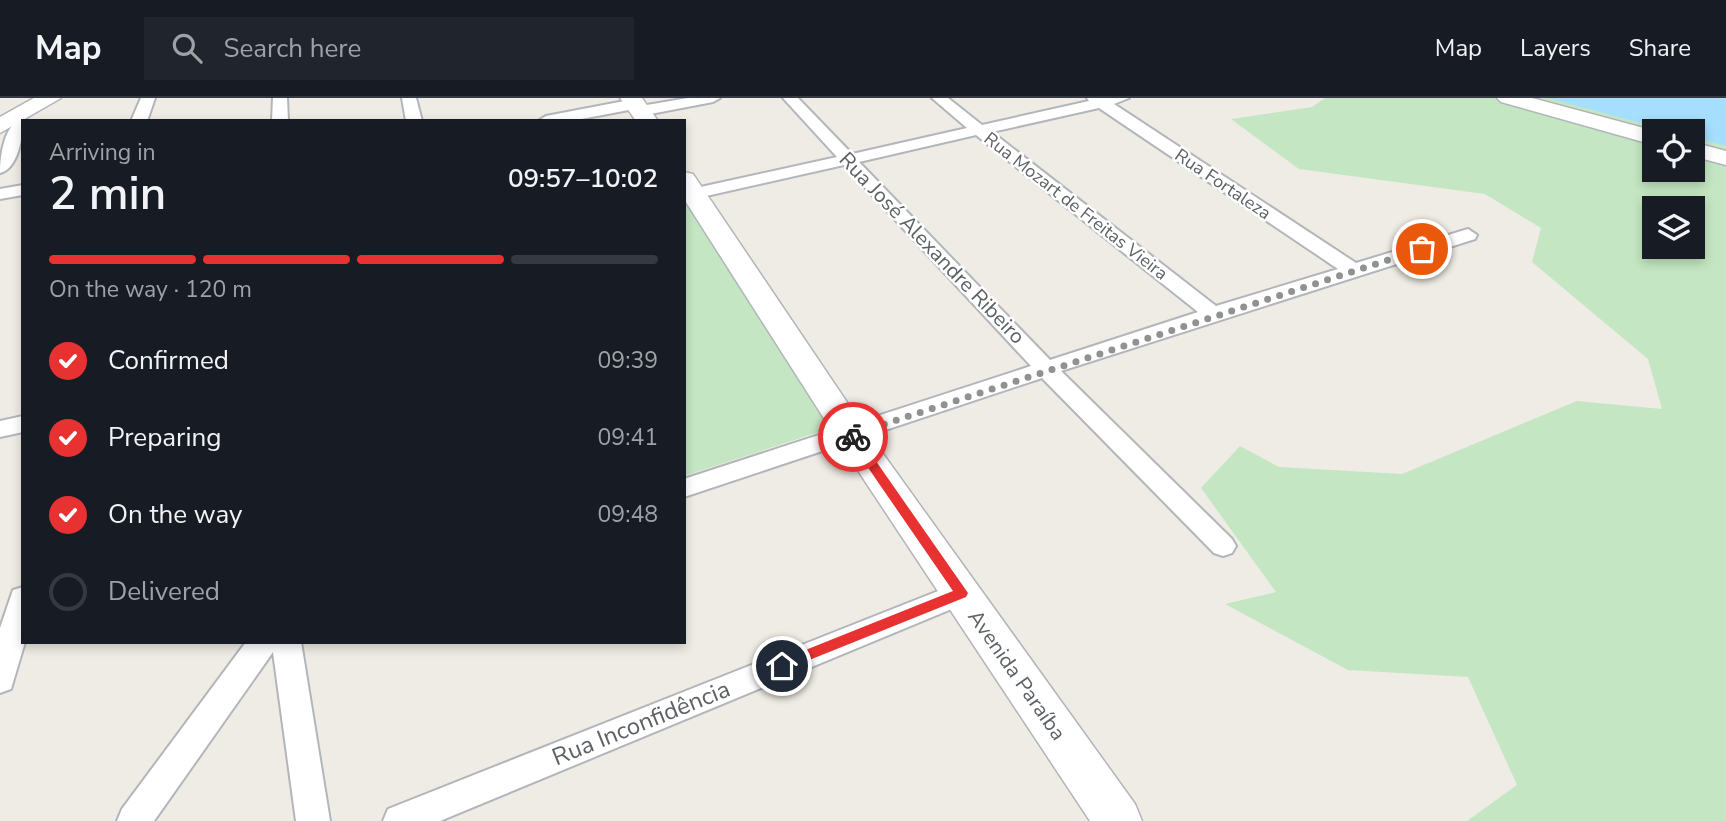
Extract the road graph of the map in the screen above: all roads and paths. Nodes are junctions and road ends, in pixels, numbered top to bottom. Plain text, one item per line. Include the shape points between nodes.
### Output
1 (50, 98) edge
2 (148, 98) edge
3 (280, 98) edge
4 (409, 98) edge
5 (713, 98) edge
6 (790, 98) edge
7 (939, 98) edge
8 (1122, 98) edge
9 (1508, 98) edge
10 (1097, 100) edge
11 (638, 108) edge
12 (26, 118) edge
13 (140, 119) edge
14 (280, 119) edge
15 (414, 119) edge
16 (560, 119) edge
17 (21, 120) edge
18 (0, 126) edge
19 (21, 128) edge
20 (978, 130) junction
21 (1642, 135) edge
22 (1705, 153) edge
23 (845, 158) junction
24 (1726, 159) edge
25 (0, 168) edge
26 (689, 187) edge
27 (21, 190) edge
28 (0, 194) edge
29 (1468, 235) dead end
30 (1353, 270) junction
31 (1213, 314) junction
32 (1046, 369) junction
33 (21, 424) edge
34 (0, 429) edge
35 (851, 435) junction
36 (686, 487) edge
37 (1223, 546) dead end
38 (961, 593) junction
39 (21, 605) edge
40 (262, 644) edge
41 (286, 644) edge
42 (0, 680) edge
43 (134, 821) edge
44 (313, 821) edge
45 (400, 821) edge
46 (1118, 821) edge

1 - 12 street
2 - 13 street
3 - 14 street
4 - 15 street
5 - 11 street
6 - 23 street, Rua José Alexandre Ribeiro
7 - 20 street, Rua Mozart de Freitas Vieira
8 - 10 street
9 - 21 street
10 - 20 street
10 - 30 street, Rua Fortaleza
11 - 16 street
17 - 18 street
19 - 25 street
20 - 23 street
20 - 31 street, Rua Mozart de Freitas Vieira
22 - 24 street
23 - 26 street
23 - 32 street, Rua José Alexandre Ribeiro
26 - 35 street, Avenida Paraíba
27 - 28 street
29 - 30 street
30 - 31 street
31 - 32 street
32 - 35 street
32 - 37 street, Rua José Alexandre Ribeiro
33 - 34 street
35 - 36 street
35 - 38 street, Avenida Paraíba
38 - 45 street, Rua Inconfidência
38 - 46 street, Avenida Paraíba
39 - 42 street
40 - 43 street
41 - 44 street

